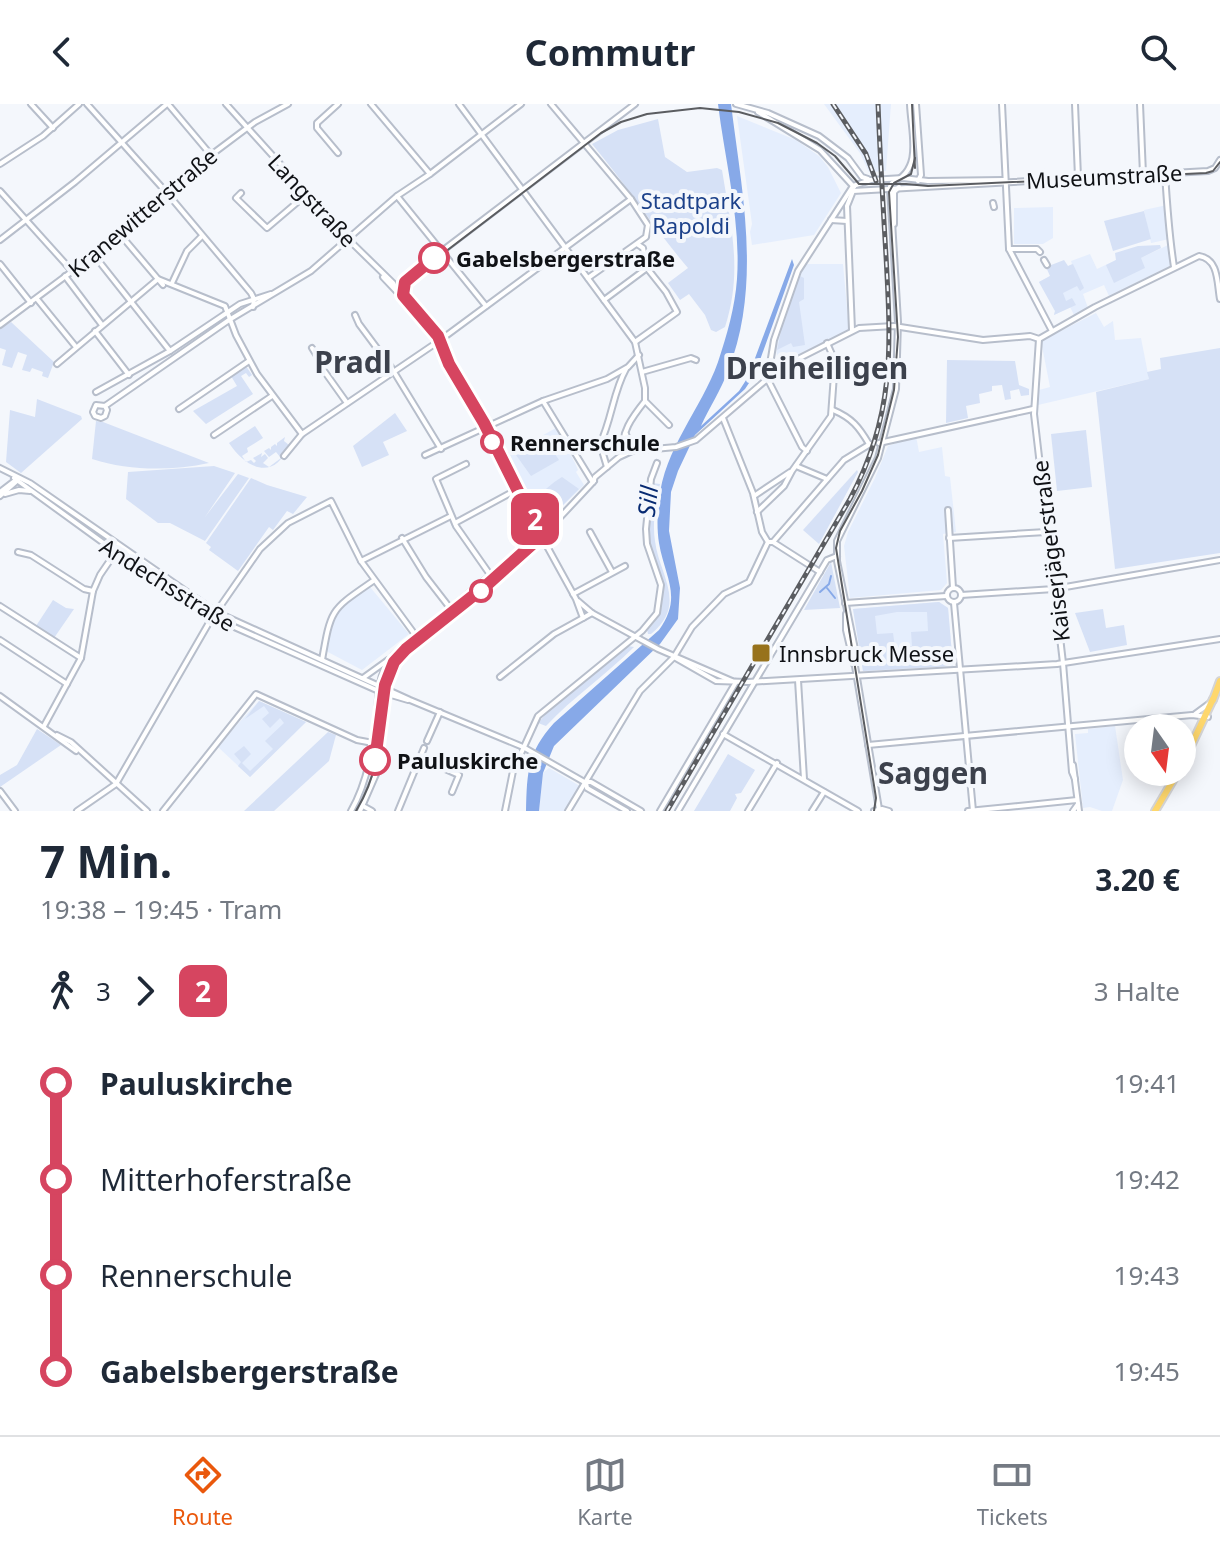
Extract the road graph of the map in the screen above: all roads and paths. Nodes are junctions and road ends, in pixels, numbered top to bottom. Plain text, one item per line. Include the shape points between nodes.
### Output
1 (31, 104) edge
2 (79, 104) edge
3 (87, 104) edge
4 (167, 104) edge
5 (226, 104) edge
6 (288, 104) edge
7 (338, 104) edge
8 (371, 104) edge
9 (459, 104) edge
10 (521, 104) edge
11 (551, 104) edge
12 (632, 104) edge
13 (736, 104) edge
14 (910, 104) edge
15 (916, 104) edge
16 (1002, 104) edge
17 (1075, 104) edge
18 (1140, 104) edge
19 (745, 106) junction
20 (53, 128) junction
21 (247, 129) junction
22 (482, 134) junction
23 (121, 142) junction
24 (584, 144) junction
25 (338, 153) dead end
26 (211, 155) junction
27 (1220, 160) edge
28 (0, 164) edge
29 (1165, 173) junction
30 (430, 174) junction
31 (1143, 174) junction
32 (921, 175) junction
33 (1078, 177) junction
34 (903, 178) junction
35 (871, 180) junction
36 (918, 181) junction
37 (928, 181) junction
38 (1006, 181) junction
39 (890, 187) junction
40 (902, 187) junction
41 (852, 189) junction
42 (524, 190) junction
43 (0, 191) edge
44 (167, 193) junction
45 (241, 193) dead end
46 (307, 194) junction
47 (397, 196) junction
48 (631, 199) junction
49 (26, 220) junction
50 (831, 220) junction
51 (847, 221) junction
52 (119, 233) junction
53 (893, 234) junction
54 (202, 236) junction
55 (348, 239) junction
56 (0, 240) edge
57 (636, 244) junction
58 (565, 247) junction
59 (1009, 249) junction
60 (442, 251) junction
61 (1040, 252) dead end
62 (94, 255) junction
63 (0, 264) edge
64 (1174, 267) junction
65 (647, 268) junction
66 (72, 271) junction
67 (65, 276) junction
68 (588, 278) junction
69 (158, 279) junction
70 (172, 283) junction
71 (163, 285) junction
72 (147, 288) junction
73 (277, 293) junction
74 (37, 299) junction
75 (254, 299) junction
76 (1220, 299) edge
77 (604, 300) junction
78 (132, 301) junction
79 (31, 303) junction
80 (486, 306) junction
81 (253, 307) junction
82 (228, 311) junction
83 (355, 315) dead end
84 (229, 320) junction
85 (0, 325) edge
86 (102, 325) junction
87 (898, 327) junction
88 (216, 329) junction
89 (95, 331) junction
90 (852, 331) junction
91 (1052, 331) junction
92 (1039, 339) junction
93 (439, 341) junction
94 (635, 342) junction
95 (827, 343) junction
96 (76, 347) junction
97 (312, 348) dead end
98 (170, 351) junction
99 (639, 355) junction
100 (696, 360) dead end
101 (249, 361) junction
102 (772, 363) junction
103 (57, 364) dead end
104 (628, 367) junction
105 (780, 368) junction
106 (392, 371) junction
107 (642, 372) junction
108 (129, 375) junction
109 (767, 378) junction
110 (607, 379) junction
111 (618, 384) junction
112 (96, 392) dead end
113 (272, 396) junction
114 (543, 401) junction
115 (645, 401) junction
116 (347, 403) junction
117 (105, 406) dead end
118 (179, 409) dead end
119 (1033, 409) junction
120 (833, 410) junction
121 (723, 418) junction
122 (669, 425) dead end
123 (485, 430) junction
124 (625, 432) junction
125 (302, 434) junction
126 (214, 435) dead end
127 (881, 443) junction
128 (441, 449) junction
129 (632, 451) junction
130 (807, 451) junction
131 (624, 454) junction
132 (425, 455) dead end
133 (284, 456) dead end
134 (657, 463) dead end
135 (466, 464) dead end
136 (796, 466) junction
137 (607, 467) junction
138 (1, 469) edge
139 (792, 471) junction
140 (16, 479) junction
141 (828, 479) junction
142 (593, 482) junction
143 (516, 490) junction
144 (33, 492) junction
145 (2, 494) edge
146 (754, 496) junction
147 (69, 510) junction
148 (948, 510) dead end
149 (757, 512) junction
150 (65, 516) junction
151 (451, 516) junction
152 (455, 523) junction
153 (590, 532) dead end
154 (1046, 532) junction
155 (542, 535) junction
156 (402, 538) junction
157 (949, 538) junction
158 (771, 542) junction
159 (122, 549) junction
160 (18, 552) dead end
161 (115, 552) junction
162 (837, 556) junction
163 (1220, 560) edge
164 (361, 561) junction
165 (625, 566) dead end
166 (612, 572) junction
167 (820, 572) junction
168 (491, 576) junction
169 (373, 581) junction
170 (953, 588) junction
171 (1054, 589) junction
172 (93, 591) junction
173 (961, 595) junction
174 (575, 596) junction
175 (946, 596) junction
176 (845, 603) junction
177 (954, 603) junction
178 (0, 606) edge
179 (450, 608) junction
180 (592, 613) junction
181 (215, 614) junction
182 (583, 618) junction
183 (416, 636) junction
184 (636, 636) junction
185 (1220, 639) edge
186 (0, 640) edge
187 (674, 657) junction
188 (81, 658) junction
189 (390, 658) junction
190 (322, 660) junction
191 (1063, 663) junction
192 (961, 670) junction
193 (348, 674) junction
194 (857, 676) junction
195 (500, 677) dead end
196 (363, 678) junction
197 (798, 680) junction
198 (1220, 681) edge
199 (734, 682) junction
200 (754, 682) junction
201 (67, 684) junction
202 (379, 688) junction
203 (388, 688) junction
204 (387, 695) junction
205 (0, 696) edge
206 (410, 700) junction
207 (1212, 700) junction
208 (440, 712) junction
209 (1193, 714) edge
210 (1196, 715) edge
211 (1206, 716) junction
212 (1124, 722) edge
213 (1196, 724) edge
214 (44, 726) junction
215 (1070, 727) junction
216 (1199, 730) junction
217 (723, 734) junction
218 (967, 736) junction
219 (1196, 736) edge
220 (427, 741) dead end
221 (373, 743) junction
222 (868, 745) junction
223 (523, 747) junction
224 (424, 748) dead end
225 (420, 758) junction
226 (777, 763) junction
227 (804, 779) junction
228 (586, 783) junction
229 (116, 784) junction
230 (1170, 786) edge
231 (0, 791) edge
232 (452, 792) dead end
233 (824, 792) junction
234 (1078, 802) junction
235 (361, 809) edge
236 (876, 810) edge
237 (15, 811) edge
238 (77, 811) edge
239 (147, 811) edge
240 (163, 811) edge
241 (351, 811) edge
242 (372, 811) edge
243 (398, 811) edge
244 (505, 811) edge
245 (568, 811) edge
246 (627, 811) edge
247 (641, 811) edge
248 (660, 811) edge
249 (678, 811) edge
250 (748, 811) edge
251 (812, 811) edge
252 (858, 811) edge
253 (889, 811) edge
254 (972, 811) edge
255 (1073, 811) edge
256 (1079, 811) edge
257 (1155, 811) edge

1 - 20 street
2 - 20 street
3 - 23 street
4 - 23 street
4 - 26 street
5 - 21 street, Langstraße
6 - 21 street, Kranewitterstraße
7 - 25 street via 317,128
8 - 30 street
9 - 22 street
10 - 22 street
11 - 24 street
12 - 24 street
13 - 19 street
14 - 34 street via 912,162
15 - 32 street
16 - 38 street
17 - 33 street
18 - 31 street
19 - 35 street via 819,136
19 - 41 street via 815,147
20 - 28 street
21 - 26 street, Kranewitterstraße
21 - 46 street, Langstraße
22 - 30 street
22 - 42 street
23 - 44 street
23 - 49 street
24 - 42 street
24 - 48 street
26 - 44 street, Kranewitterstraße
27 - 29 street, Museumstraße via 1212,170
29 - 31 street, Museumstraße
29 - 64 street
30 - 47 street
31 - 33 street, Museumstraße
32 - 36 street
32 - 37 street
33 - 38 street, Museumstraße
34 - 35 street, Museumstraße
34 - 36 street, Museumstraße
34 - 39 street
35 - 41 street, Museumstraße
36 - 37 street, Museumstraße
36 - 40 street, Museumstraße
37 - 38 street, Museumstraße
38 - 40 street, Museumstraße
38 - 59 street
39 - 40 street, Museumstraße
39 - 41 street, Museumstraße
39 - 53 street
40 - 53 street via 894,192
41 - 50 street
41 - 51 street
42 - 58 street
42 - 60 street
43 - 49 street
44 - 52 street, Kranewitterstraße
44 - 54 street
45 - 46 street via 236,198 267,228
46 - 55 street, Langstraße
47 - 55 street
47 - 60 street
48 - 57 street via 648,225 646,237
48 - 58 street
49 - 56 street
49 - 66 street
50 - 51 street
50 - 102 street via 798,271 774,340
51 - 90 street
52 - 62 street, Kranewitterstraße
52 - 69 street
53 - 87 street
54 - 70 street via 187,251
54 - 75 street
55 - 73 street
55 - 93 street, Langstraße
57 - 65 street via 643,248
57 - 68 street
58 - 68 street
58 - 80 street
59 - 61 street
59 - 91 street
60 - 80 street
62 - 66 street, Kranewitterstraße
62 - 78 street
63 - 79 street
64 - 76 street via 1208,258
64 - 91 street
65 - 77 street
65 - 94 street via 677,312
66 - 67 street, Kranewitterstraße
67 - 74 street, Kranewitterstraße
67 - 86 street
68 - 77 street
69 - 70 street
69 - 71 street
69 - 72 street
70 - 71 street
70 - 82 street
71 - 72 street
72 - 78 street
73 - 75 street
73 - 81 street
74 - 79 street, Kranewitterstraße
74 - 96 street
75 - 81 street
75 - 82 street
77 - 94 street
78 - 86 street
78 - 98 street
79 - 85 street, Kranewitterstraße
80 - 93 street
81 - 84 street
82 - 84 street
82 - 88 street
82 - 98 street
83 - 106 street
84 - 88 street
84 - 101 street
86 - 89 street
87 - 90 street
87 - 92 street via 988,341
87 - 127 street via 896,389
88 - 117 street
89 - 96 street
89 - 108 street
90 - 95 street
91 - 92 street
92 - 119 street, Kaiserjägerstraße
93 - 106 street
93 - 123 street, Langstraße
94 - 99 street
95 - 105 street
95 - 120 street via 835,361
96 - 103 street
97 - 116 street
98 - 108 street
99 - 104 street
99 - 107 street
100 - 107 street
101 - 113 street
101 - 118 street
102 - 105 street
102 - 109 street
104 - 110 street
104 - 111 street
105 - 109 street
106 - 116 street
106 - 128 street
107 - 115 street
108 - 112 street
109 - 121 street
109 - 130 street
110 - 111 street
110 - 114 street
111 - 137 street via 610,424 599,446
113 - 125 street
113 - 126 street
114 - 123 street
114 - 142 street
115 - 122 street
115 - 124 street
116 - 125 street
119 - 127 street
119 - 154 street, Kaiserjägerstraße
120 - 130 street
120 - 141 street via 851,419 870,444 848,457
121 - 129 street via 680,446
121 - 146 street
123 - 128 street
123 - 143 street, Langstraße
124 - 129 street
124 - 131 street
125 - 133 street
127 - 162 street via 868,482 839,536
128 - 132 street
129 - 131 street
130 - 136 street
131 - 137 street
134 - 184 street via 646,529 661,598 650,624
135 - 151 street via 436,479
136 - 139 street
136 - 141 street
137 - 142 street
138 - 140 street, Andechsstraße
139 - 146 street
139 - 149 street
140 - 144 street, Andechsstraße
140 - 145 street
140 - 147 street, Andechsstraße
141 - 158 street
142 - 155 street
143 - 152 street
143 - 155 street, Langstraße
144 - 145 street
144 - 150 street, Andechsstraße
146 - 149 street
147 - 150 street
147 - 159 street, Andechsstraße
148 - 157 street
149 - 158 street
150 - 161 street, Andechsstraße
151 - 152 street
151 - 156 street
152 - 168 street
153 - 166 street
154 - 157 street
154 - 171 street, Kaiserjägerstraße
155 - 168 street
155 - 174 street, Langstraße
155 - 203 street via 483,594 405,652 393,668
156 - 164 street
156 - 179 street
157 - 170 street
158 - 167 street
158 - 187 street via 749,582 724,594 692,627
159 - 161 street
159 - 181 street, Andechsstraße
160 - 172 street
161 - 172 street
161 - 181 street, Andechsstraße
162 - 167 street
162 - 176 street
163 - 171 street
164 - 169 street
164 - 181 street via 331,501 276,532
165 - 166 street
166 - 174 street
167 - 200 street
168 - 179 street
169 - 183 street
169 - 190 street via 336,608
170 - 173 street
170 - 175 street
171 - 173 street
171 - 191 street, Kaiserjägerstraße
172 - 188 street
173 - 177 street
174 - 180 street
174 - 182 street
175 - 176 street
175 - 177 street
176 - 194 street
177 - 192 street
178 - 188 street
179 - 183 street
180 - 182 street
180 - 184 street
181 - 190 street, Andechsstraße
181 - 193 street, Andechsstraße
181 - 229 street
182 - 195 street
183 - 189 street
184 - 187 street
184 - 223 street via 543,711
185 - 191 street
186 - 201 street
187 - 199 street via 710,679
187 - 228 street via 640,691
188 - 201 street
189 - 196 street
189 - 202 street
190 - 193 street, Andechsstraße
191 - 192 street
191 - 215 street, Kaiserjägerstraße
192 - 194 street
192 - 218 street
193 - 196 street, Andechsstraße
193 - 202 street, Andechsstraße
194 - 197 street
194 - 222 street
196 - 202 street, Andechsstraße
197 - 200 street
197 - 227 street
198 - 207 main road
199 - 200 street
199 - 248 street
200 - 217 street
201 - 214 street
202 - 203 street
202 - 204 street
202 - 221 street
203 - 204 street
203 - 206 street
204 - 206 street
204 - 235 street via 377,772
205 - 214 street
206 - 208 street
207 - 209 street
207 - 211 main road
208 - 220 street
208 - 223 street
210 - 211 street
211 - 216 main road
212 - 215 street
213 - 216 street
214 - 229 street
215 - 218 street
215 - 234 street, Kaiserjägerstraße
216 - 219 main road
217 - 226 street
217 - 249 street
218 - 222 street
218 - 254 street
221 - 240 street via 254,695
221 - 241 street
222 - 236 street
223 - 228 street
223 - 244 street
224 - 225 street
225 - 232 street via 459,775
225 - 243 street
226 - 227 street
226 - 250 street
227 - 233 street
228 - 245 street
228 - 246 street
228 - 247 street
229 - 238 street
229 - 239 street
230 - 257 main road
231 - 237 street
233 - 251 street
233 - 252 street
234 - 254 street
234 - 255 street
234 - 256 street, Kaiserjägerstraße
235 - 242 street
236 - 253 street

